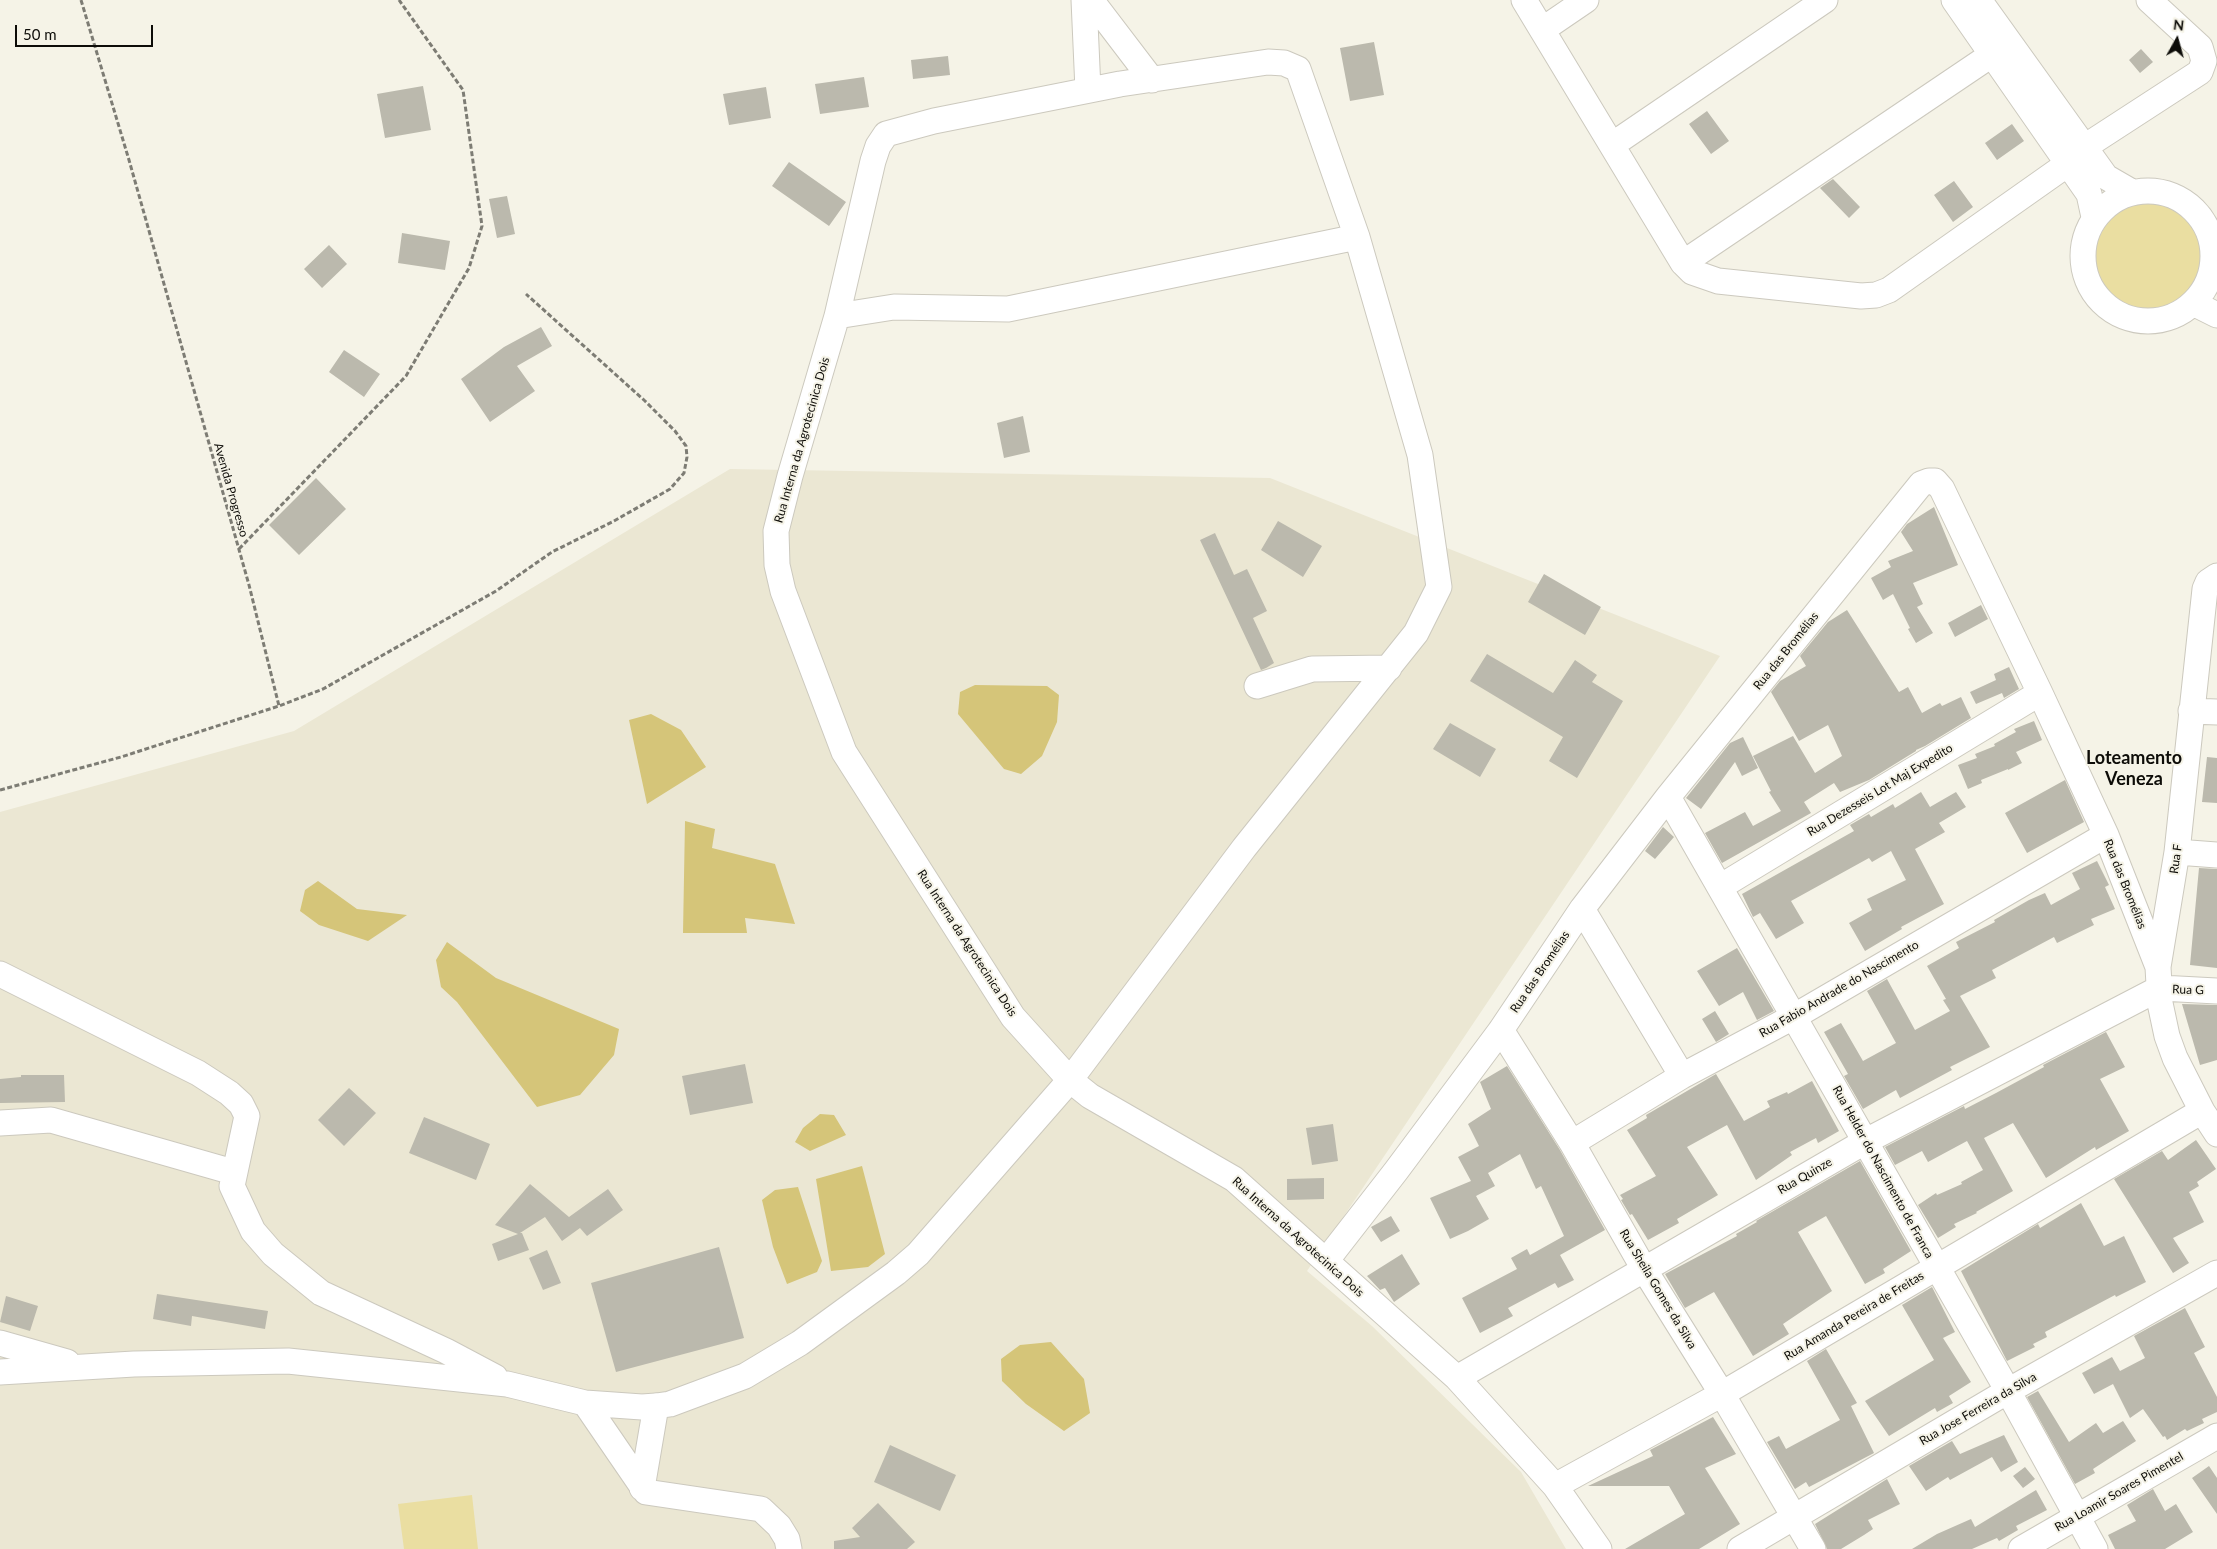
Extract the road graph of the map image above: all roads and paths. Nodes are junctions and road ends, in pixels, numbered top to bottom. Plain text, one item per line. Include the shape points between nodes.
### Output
1 (81, 0) edge
2 (399, 0) edge
3 (1084, 0) edge
4 (1091, 0) edge
5 (1524, 0) edge
6 (1586, 0) edge
7 (1825, 0) edge
8 (1954, 0) edge
9 (1979, 0) edge
10 (2149, 0) edge
11 (1542, 30) junction
12 (2001, 49) junction
13 (1152, 80) junction
14 (1088, 90) junction
15 (1612, 145) junction
16 (2076, 155) junction
17 (2132, 192) junction
18 (2094, 217) junction
19 (1358, 237) junction
20 (1683, 263) junction
21 (526, 294) dead end
22 (2193, 303) junction
23 (2217, 315) edge
24 (837, 316) junction
25 (239, 549) junction
26 (2217, 576) edge
27 (1389, 668) junction
28 (1257, 686) dead end
29 (2040, 693) junction
30 (279, 706) junction
31 (2191, 711) junction
32 (2217, 712) edge
33 (0, 790) edge
34 (1668, 797) junction
35 (2106, 835) junction
36 (2177, 852) junction
37 (2217, 855) edge
38 (1720, 887) junction
39 (1582, 909) junction
40 (0, 974) edge
41 (2159, 978) junction
42 (2217, 991) edge
43 (1795, 1016) junction
44 (1501, 1030) junction
45 (1682, 1076) junction
46 (1070, 1080) junction
47 (2202, 1111) junction
48 (0, 1123) edge
49 (2217, 1134) edge
50 (1866, 1141) junction
51 (1572, 1142) junction
52 (233, 1172) junction
53 (1326, 1260) junction
54 (1937, 1266) junction
55 (1644, 1269) junction
56 (2217, 1273) edge
57 (0, 1343) edge
58 (86, 1368) junction
59 (0, 1372) edge
60 (1457, 1378) junction
61 (507, 1384) junction
62 (2008, 1391) junction
63 (1722, 1394) junction
64 (586, 1403) junction
65 (656, 1406) junction
66 (2217, 1436) edge
67 (1555, 1486) junction
68 (642, 1488) junction
69 (2078, 1516) junction
70 (1794, 1517) junction
71 (789, 1549) edge
72 (1599, 1549) edge
73 (1740, 1549) edge
74 (1813, 1549) edge
75 (2021, 1549) edge
76 (2095, 1549) edge

1 - 25 path, Avenida Progresso
2 - 25 path via 463,90 482,226 469,268 406,376
3 - 14 street
4 - 13 street
5 - 11 street
6 - 11 street
7 - 15 street
8 - 12 street
9 - 12 street
10 - 16 street via 2200,48 2204,61 2200,72
11 - 15 street
12 - 16 street
12 - 20 street
13 - 14 street
13 - 19 street via 1268,62 1284,63 1298,69
14 - 24 street, Rua Interna da Agrotecinica Dois via 886,134 873,161
15 - 20 street
16 - 17 street
16 - 18 street
16 - 20 street via 1889,290 1876,296 1718,281 1692,272
17 - 18 street via 2111,202
17 - 22 street via 2155,191 2177,197 2196,211 2208,230 2214,252 2211,275
18 - 22 street via 2084,238 2082,261 2087,283 2100,302 2118,315 2140,322 2164,320 2185,311
19 - 24 street via 1008,309 894,307
19 - 27 street via 1420,455 1440,587 1416,633
21 - 30 path via 645,400 675,431 686,446 684,473 670,489 552,552 496,591 404,644 323,689
22 - 23 street
24 - 46 street, Rua Interna da Agrotecinica Dois via 776,531 777,565 783,592 844,752 1014,1017
25 - 30 path, Avenida Progresso
26 - 31 street, Rua F via 2208,582 2205,589
27 - 28 street via 1312,669
27 - 46 street via 1244,848
29 - 34 street, Rua das Bromélias via 1942,489 1936,481 1929,481 1921,484
29 - 35 street, Rua das Bromélias
29 - 38 street, Rua Dezesseis Lot Maj Expedito
30 - 33 path via 121,757
31 - 32 street
31 - 36 street, Rua F
34 - 38 street, Rua Helder do Nascimento de Franca
34 - 39 street, Rua das Bromélias
35 - 41 street, Rua das Bromélias
35 - 43 street, Rua Fabio Andrade do Nascimento
36 - 37 street
36 - 41 street, Rua F
38 - 43 street, Rua Helder do Nascimento de Franca
39 - 44 street, Rua das Bromélias
39 - 45 street
40 - 52 street via 198,1072 241,1104 246,1116
41 - 42 street, Rua G
41 - 47 street, Rua F via 2167,1036
41 - 50 street, Rua Quinze
43 - 45 street, Rua Fabio Andrade do Nascimento
43 - 50 street, Rua Helder do Nascimento de Franca
44 - 51 street, Rua Sheila Gomes da Silva
44 - 53 street, Rua das Bromélias
45 - 51 street, Rua Fabio Andrade do Nascimento
46 - 53 street, Rua Interna da Agrotecinica Dois via 1090,1096 1234,1180
46 - 65 street via 918,1254 896,1273 800,1343 745,1376 670,1404
47 - 49 street, Rua F
47 - 54 street, Rua Amanda Pereira de Freitas
48 - 52 street via 50,1120
50 - 54 street, Rua Helder do Nascimento de Franca
50 - 55 street, Rua Quinze
51 - 55 street, Rua Sheila Gomes da Silva
52 - 61 street via 232,1186 253,1231 273,1254 321,1293 446,1351
53 - 60 street, Rua Interna da Agrotecinica Dois
54 - 62 street, Rua Helder do Nascimento de Franca
54 - 63 street, Rua Amanda Pereira de Freitas
55 - 60 street, Rua Quinze
55 - 63 street, Rua Sheila Gomes da Silva
56 - 62 street, Rua Jose Ferreira da Silva
57 - 58 street
58 - 59 street
58 - 61 street via 288,1361
60 - 67 street, Rua Interna da Agrotecinica Dois
61 - 64 street
62 - 69 street, Rua Helder do Nascimento de Franca
62 - 70 street, Rua Jose Ferreira da Silva
63 - 67 street, Rua Amanda Pereira de Freitas
63 - 70 street, Rua Sheila Gomes da Silva
64 - 65 street via 642,1408
64 - 68 street
65 - 68 street
66 - 69 street, Rua Loamir Soares Pimentel
67 - 72 street, Rua Interna da Agrotecinica Dois
68 - 71 street via 651,1493 762,1509 779,1526
69 - 75 street, Rua Loamir Soares Pimentel
69 - 76 street, Rua Helder do Nascimento de Franca
70 - 73 street, Rua Jose Ferreira da Silva
70 - 74 street, Rua Sheila Gomes da Silva

